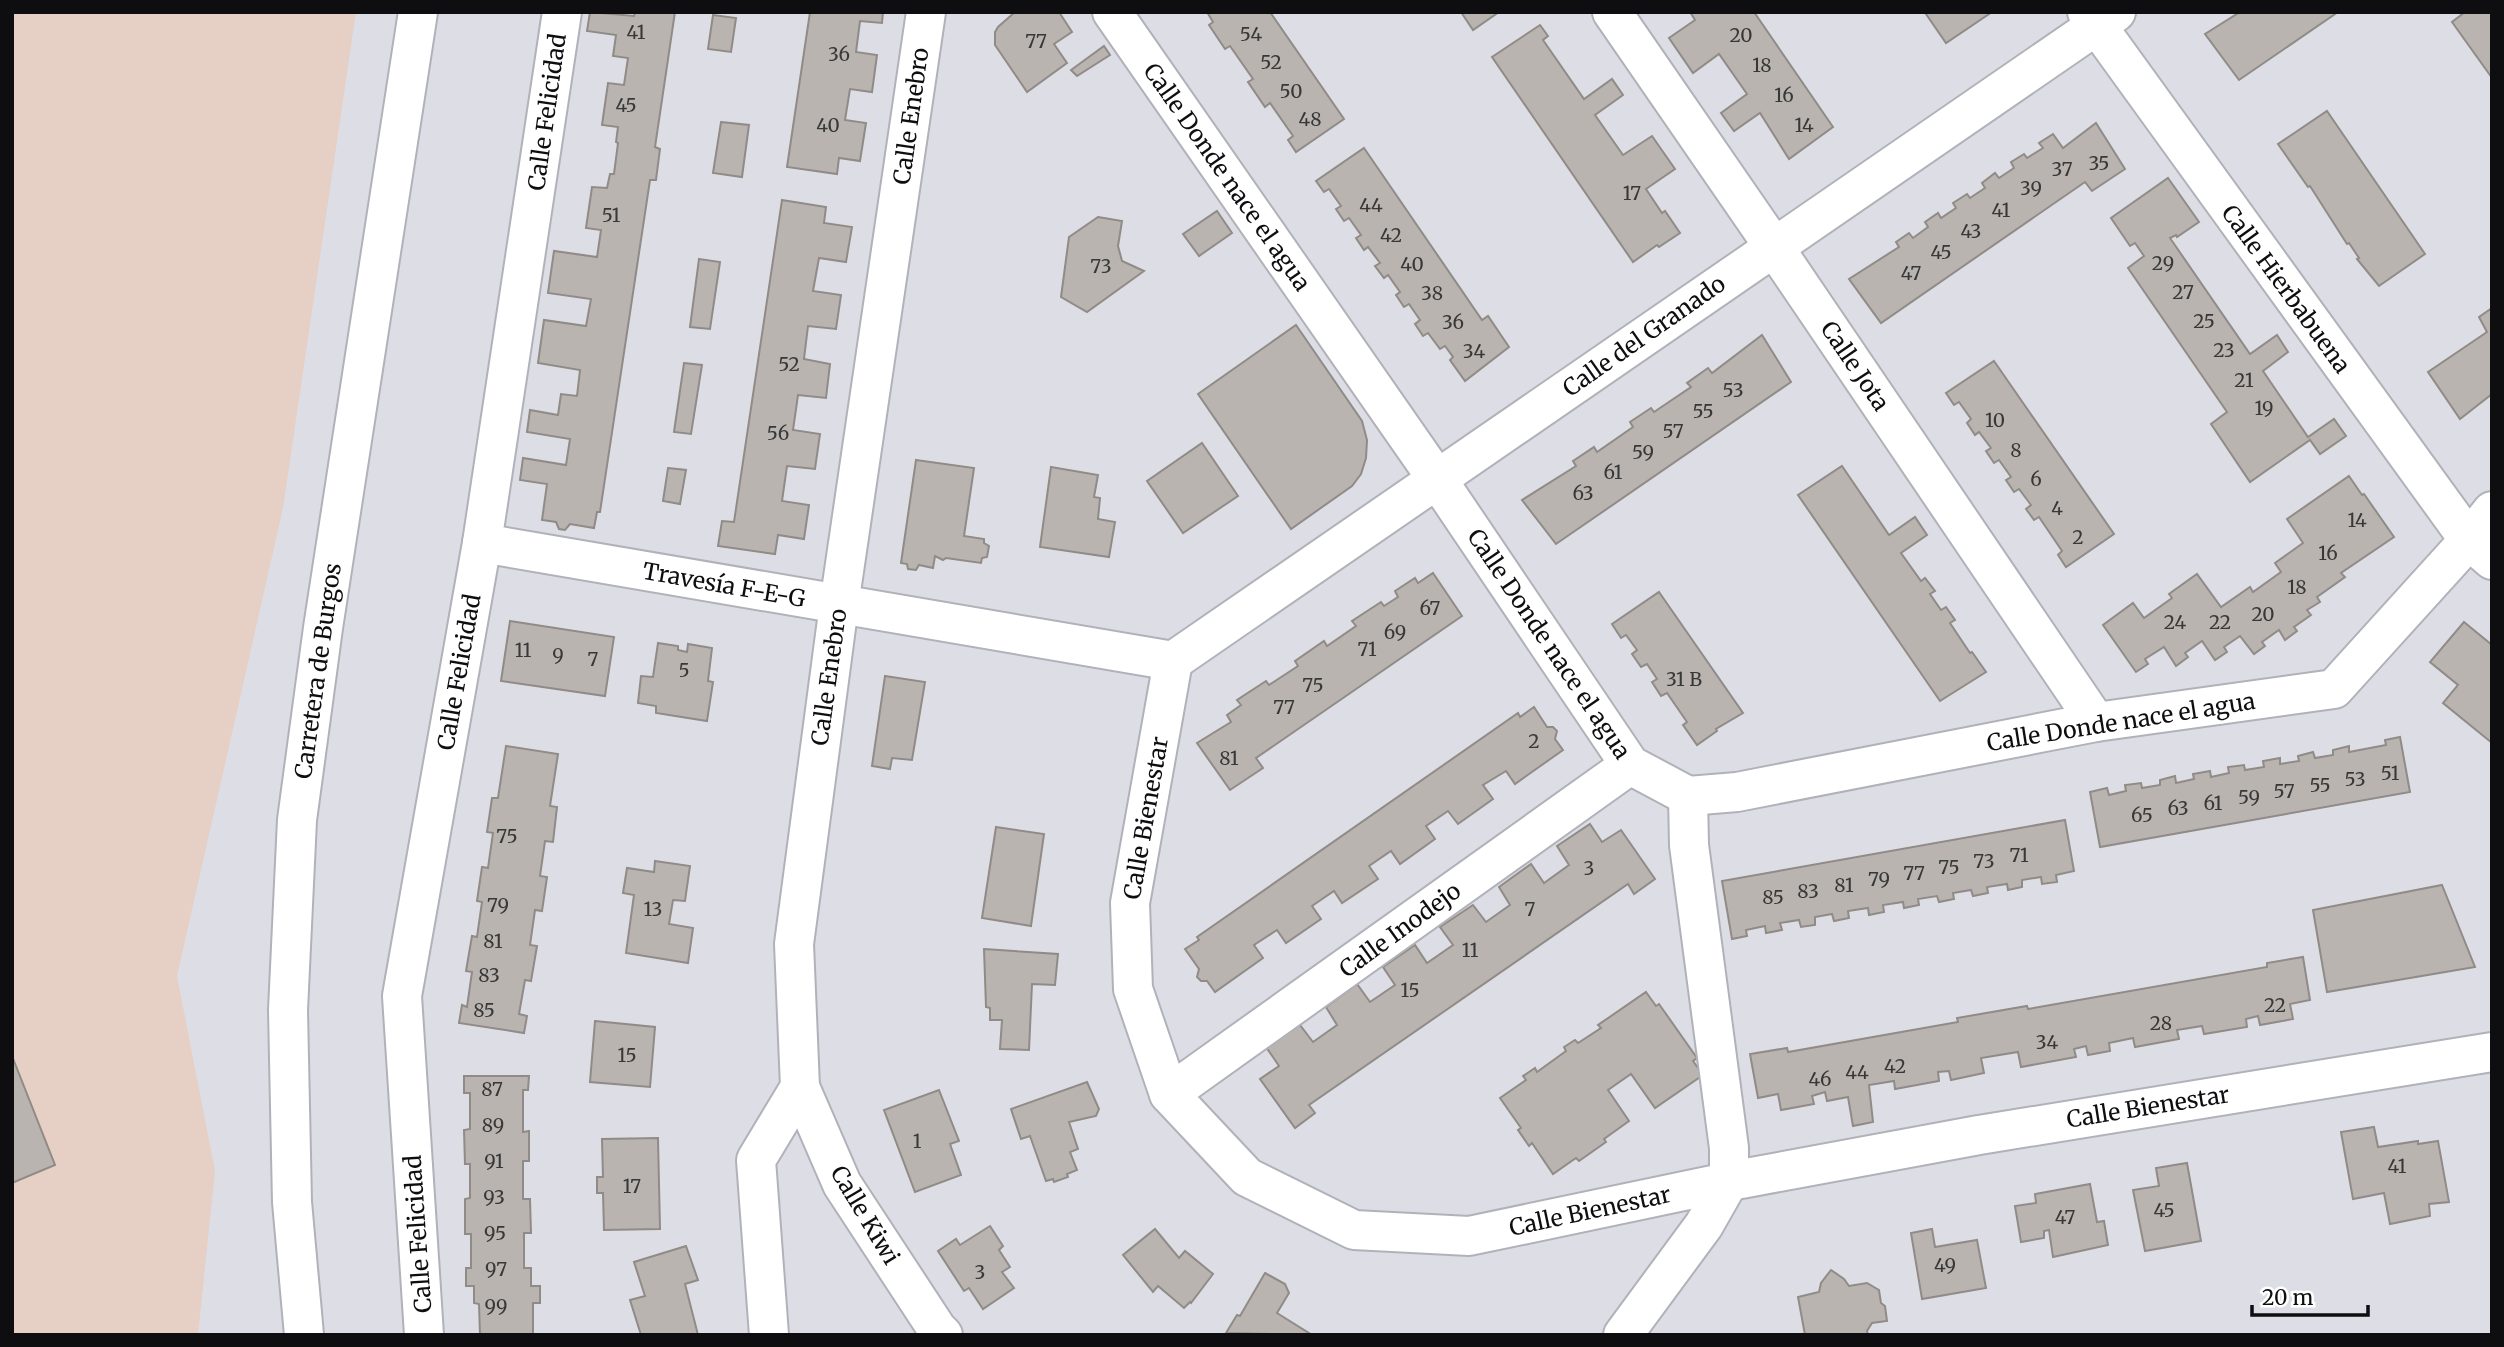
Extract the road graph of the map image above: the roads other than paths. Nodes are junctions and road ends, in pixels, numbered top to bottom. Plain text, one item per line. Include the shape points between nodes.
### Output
1 (418, 12) edge
2 (562, 12) edge
3 (926, 12) edge
4 (1112, 12) edge
5 (1612, 12) edge
6 (2099, 17) edge
7 (1774, 247) junction
8 (1437, 479) junction
9 (2484, 537) edge
10 (482, 543) junction
11 (839, 605) junction
12 (1173, 661) junction
13 (2096, 722) junction
14 (1630, 765) junction
15 (1688, 796) junction
16 (2492, 1052) edge
17 (800, 1087) junction
18 (1169, 1094) junction
19 (1729, 1181) junction
20 (304, 1335) edge
21 (424, 1335) edge
22 (769, 1335) edge
23 (943, 1335) edge
24 (1623, 1335) edge

1 - 20 main road, Carretera de Burgos via 297,820 288,1024 292,1202
2 - 10 main road, Calle Felicidad
3 - 11 main road, Calle Enebro
4 - 8 main road, Calle Donde nace el agua
5 - 7 main road, Calle Jota
6 - 7 main road, Calle del Granado
6 - 9 main road, Calle Hierbabuena
7 - 8 main road, Calle del Granado
7 - 13 main road, Calle Jota
8 - 12 main road, Calle del Granado
8 - 14 main road, Calle Donde nace el agua
9 - 13 main road, Calle Donde nace el agua via 2334,689
10 - 11 main road, Travesía F-E-G
10 - 21 main road, Calle Felicidad via 402,996
11 - 12 main road, Travesía F-E-G
11 - 17 main road, Calle Enebro via 794,944
12 - 18 main road, Calle Bienestar via 1130,903 1133,989
13 - 15 main road, Calle Donde nace el agua via 1737,792
14 - 15 main road, Calle Donde nace el agua
14 - 18 main road, Calle Inodejo
15 - 19 main road via 1689,845 1729,1148
16 - 19 main road, Calle Bienestar via 1979,1135
17 - 22 main road via 757,1160
17 - 23 main road, Calle Kiwi via 842,1184
18 - 19 main road, Calle Bienestar via 1247,1177 1354,1230 1469,1236
19 - 24 main road via 1704,1225

